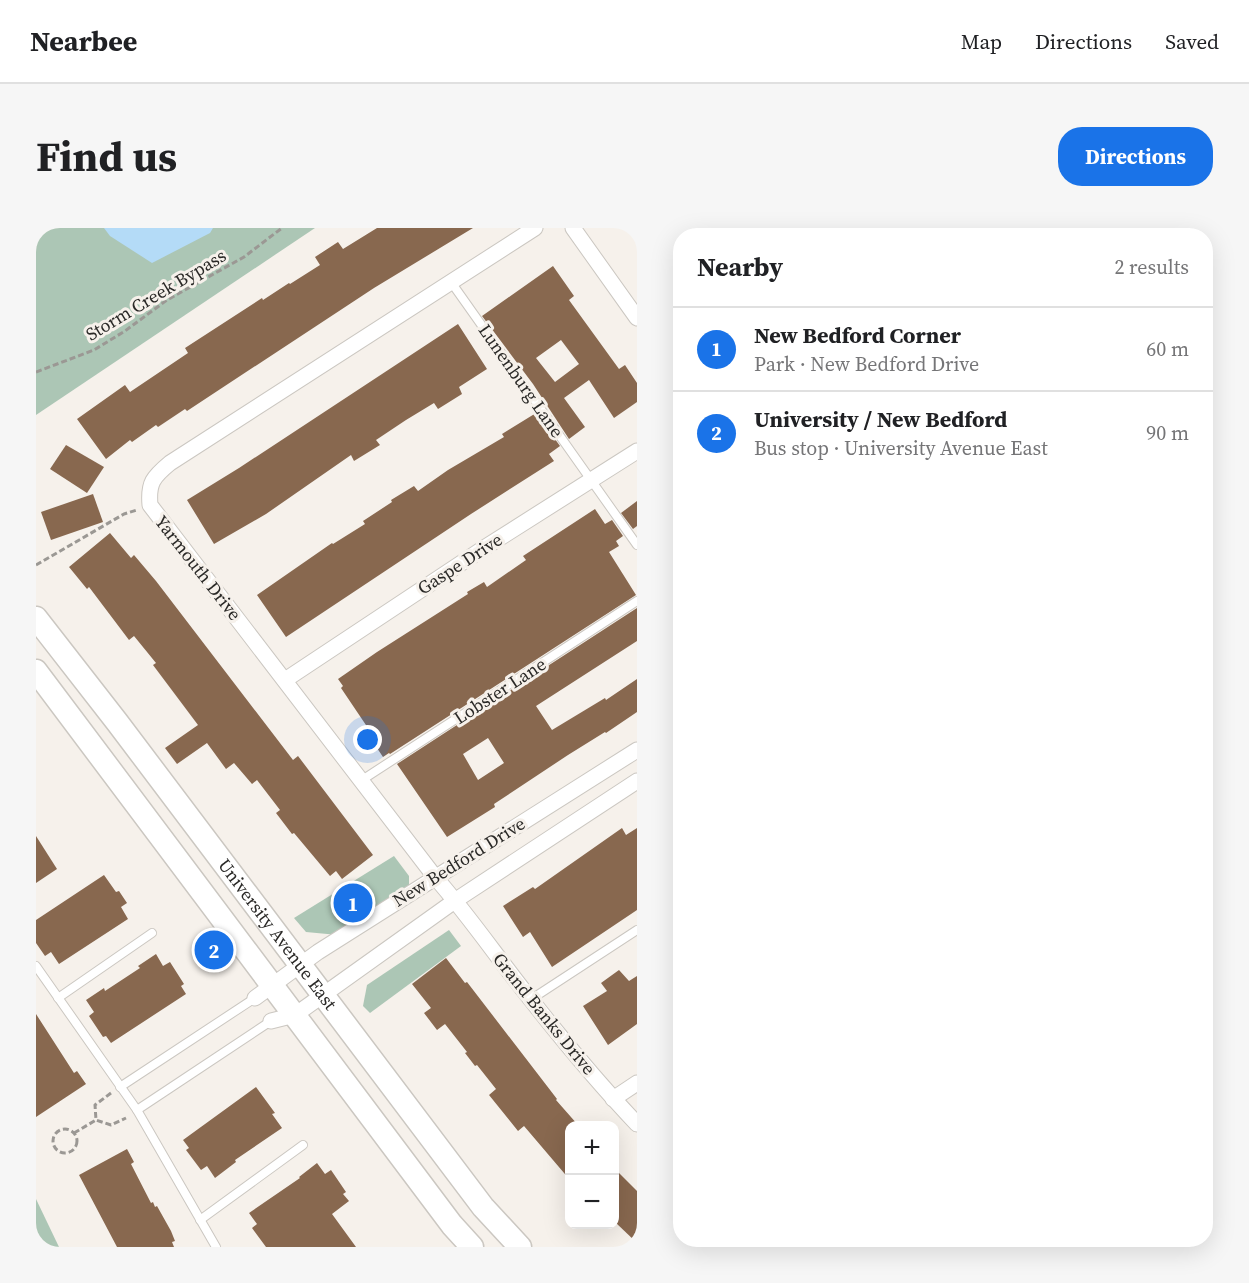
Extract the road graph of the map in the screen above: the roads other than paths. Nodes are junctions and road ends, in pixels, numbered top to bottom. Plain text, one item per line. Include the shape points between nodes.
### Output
1 (535, 228) edge
2 (573, 228) edge
3 (451, 282) junction
4 (637, 318) edge
5 (637, 451) edge
6 (591, 480) junction
7 (637, 545) edge
8 (637, 601) edge
9 (36, 618) edge
10 (36, 671) edge
11 (285, 680) junction
12 (637, 750) edge
13 (362, 780) junction
14 (637, 781) edge
15 (435, 877) junction
16 (456, 900) junction
17 (637, 930) edge
18 (152, 933) dead end
19 (300, 964) junction
20 (36, 966) edge
21 (263, 991) junction
22 (324, 996) junction
23 (58, 998) junction
24 (530, 1000) junction
25 (295, 1015) junction
26 (271, 1021) joint
27 (637, 1083) edge
28 (120, 1087) junction
29 (614, 1099) junction
30 (137, 1110) junction
31 (637, 1124) edge
32 (303, 1145) dead end
33 (200, 1220) junction
34 (216, 1247) edge
35 (472, 1247) edge
36 (520, 1247) edge

1 - 3 street, Yarmouth Drive
2 - 4 street
3 - 6 lane, Lunenburg Lane
3 - 11 street, Yarmouth Drive via 170,463 157,473 149,488 150,505
5 - 6 street, Gaspe Drive
6 - 7 lane, Lunenburg Lane
6 - 11 street, Gaspe Drive
8 - 13 lane, Lobster Lane
9 - 19 main road, University Avenue East
10 - 21 main road, University Avenue East
11 - 13 street, Yarmouth Drive
12 - 15 street, New Bedford Drive
13 - 15 street, Yarmouth Drive
14 - 16 street, New Bedford Drive
15 - 16 street, Yarmouth Drive
15 - 19 street, New Bedford Drive
16 - 22 street, New Bedford Drive
16 - 24 street, Grand Banks Drive
17 - 24 lane
18 - 23 lane
19 - 21 street, New Bedford Drive
19 - 22 main road, University Avenue East
20 - 23 lane
21 - 25 main road, University Avenue East
21 - 28 lane
22 - 25 street, New Bedford Drive
22 - 36 main road, University Avenue East via 483,1207
23 - 28 lane
24 - 29 street, Grand Banks Drive
25 - 26 street, New Bedford Drive
25 - 35 main road, University Avenue East
26 - 30 lane
27 - 29 street
28 - 30 lane
29 - 31 street, Grand Banks Drive
30 - 33 lane
32 - 33 lane
33 - 34 lane

